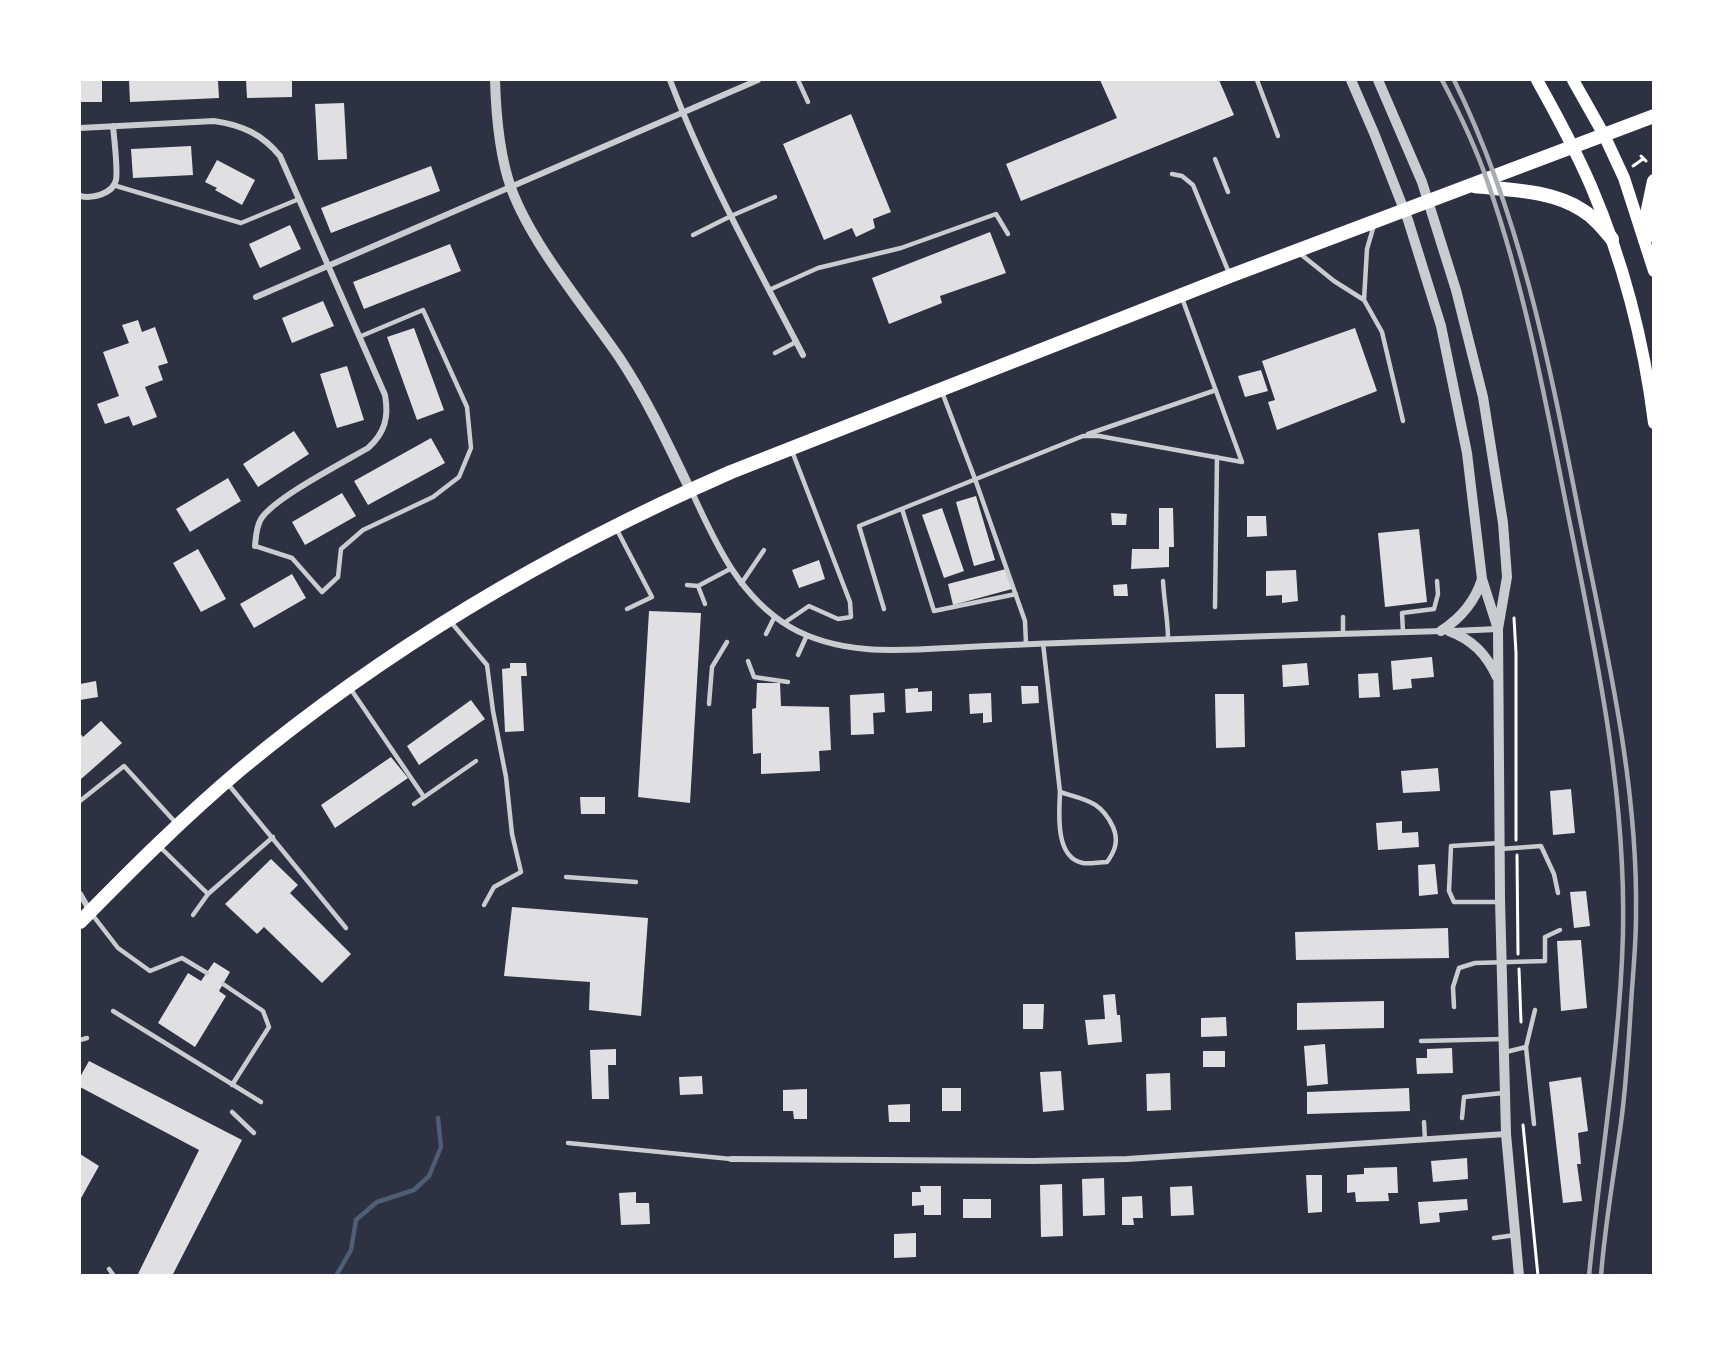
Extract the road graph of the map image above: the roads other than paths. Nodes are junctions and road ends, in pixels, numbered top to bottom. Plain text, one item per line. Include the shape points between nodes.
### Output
1 (495, 80) edge
2 (670, 80) edge
3 (758, 80) edge
4 (798, 80) edge
5 (1257, 80) edge
6 (1351, 80) edge
7 (1378, 80) edge
8 (1537, 80) edge
9 (1573, 80) edge
10 (808, 102) dead end
11 (682, 112) junction
12 (1653, 116) edge
13 (113, 126) junction
14 (80, 128) edge
15 (1604, 135) junction
16 (1278, 136) dead end
17 (1572, 147) junction
18 (1215, 159) dead end
19 (1172, 174) dead end
20 (1653, 181) edge
21 (113, 185) junction
22 (1472, 186) junction
23 (510, 187) junction
24 (1227, 192) dead end
25 (80, 196) edge
26 (775, 197) dead end
27 (299, 199) junction
28 (730, 216) junction
29 (1375, 222) junction
30 (1008, 234) dead end
31 (693, 235) dead end
32 (1612, 239) junction
33 (1645, 240) junction
34 (1297, 251) junction
35 (328, 266) junction
36 (1653, 271) edge
37 (1230, 276) junction
38 (769, 290) junction
39 (1181, 296) junction
40 (256, 297) dead end
41 (1364, 300) junction
42 (359, 337) junction
43 (796, 342) junction
44 (775, 353) dead end
45 (803, 355) dead end
46 (941, 389) junction
47 (1216, 390) junction
48 (1403, 421) dead end
49 (1653, 423) edge
50 (1083, 436) junction
51 (791, 448) junction
52 (1217, 457) junction
53 (975, 479) junction
54 (690, 490) junction
55 (902, 509) junction
56 (615, 526) junction
57 (255, 546) joint
58 (764, 550) dead end
59 (730, 569) junction
60 (1482, 579) junction
61 (1162, 581) dead end
62 (1437, 581) dead end
63 (741, 584) junction
64 (687, 585) dead end
65 (698, 586) junction
66 (1016, 594) junction
67 (705, 604) dead end
68 (1215, 607) dead end
69 (627, 609) dead end
70 (884, 609) dead end
71 (775, 616) junction
72 (1343, 617) dead end
73 (449, 619) junction
74 (784, 623) junction
75 (1498, 629) junction
76 (1445, 631) junction
77 (1403, 632) junction
78 (1343, 633) junction
79 (766, 634) dead end
80 (807, 635) junction
81 (1168, 639) junction
82 (727, 642) dead end
83 (1043, 643) junction
84 (1026, 644) junction
85 (798, 655) dead end
86 (748, 661) dead end
87 (1498, 679) junction
88 (788, 682) dead end
89 (348, 687) junction
90 (709, 704) dead end
91 (476, 761) dead end
92 (226, 782) junction
93 (1060, 792) junction
94 (424, 797) junction
95 (80, 801) edge
96 (414, 804) dead end
97 (178, 825) junction
98 (273, 837) junction
99 (157, 844) junction
100 (1500, 846) junction
101 (566, 877) dead end
102 (636, 882) dead end
103 (1558, 893) dead end
104 (80, 894) edge
105 (208, 894) junction
106 (1500, 902) junction
107 (484, 905) dead end
108 (90, 911) junction
109 (193, 915) dead end
110 (80, 922) edge
111 (346, 928) dead end
112 (1560, 930) dead end
113 (1502, 961) junction
114 (207, 973) dead end
115 (223, 984) dead end
116 (1454, 1006) dead end
117 (1535, 1010) dead end
118 (113, 1011) dead end
119 (87, 1038) dead end
120 (1504, 1039) junction
121 (80, 1040) edge
122 (1420, 1041) dead end
123 (1526, 1047) junction
124 (1504, 1053) junction
125 (232, 1085) junction
126 (1505, 1092) junction
127 (261, 1102) dead end
128 (232, 1112) dead end
129 (1462, 1118) dead end
130 (1424, 1122) dead end
131 (1534, 1124) dead end
132 (254, 1133) dead end
133 (1506, 1134) junction
134 (1425, 1140) junction
135 (568, 1143) dead end
136 (731, 1159) joint
137 (1515, 1235) junction
138 (1494, 1238) dead end
139 (109, 1269) dead end
140 (114, 1275) edge
141 (1519, 1275) edge

1 - 23 street
2 - 11 street
3 - 11 street
4 - 10 lane
5 - 16 lane
6 - 60 street via 1408,220 1433,299 1467,453
7 - 75 street via 1434,215 1483,397 1503,523 1507,578
8 - 17 main road
9 - 15 main road
11 - 23 street
11 - 28 street
12 - 15 main road
13 - 14 street
13 - 21 street
13 - 27 street via 214,121 247,129 280,156
15 - 17 main road
15 - 33 main road
17 - 22 main road
17 - 32 main road
18 - 24 lane
19 - 37 lane via 1190,182
20 - 33 main road
21 - 25 street via 96,196
21 - 27 lane via 241,223
22 - 29 main road
22 - 32 main road via 1547,196 1573,204
23 - 35 street
23 - 54 street via 538,240 641,392
26 - 28 lane
27 - 35 street
28 - 31 lane
28 - 38 street
29 - 34 main road
29 - 41 lane via 1367,249
30 - 38 lane via 996,214 901,248 818,268
32 - 49 main road via 1641,347
33 - 36 main road
34 - 37 main road
34 - 41 lane
35 - 40 street
35 - 42 street
37 - 39 main road
38 - 43 street
39 - 46 main road
39 - 47 lane
41 - 48 lane via 1382,332
42 - 57 street via 385,395 387,409 382,432 368,448 269,509 256,532
42 - 57 lane via 423,310 467,407 471,448 459,477 433,498 363,530 341,549 338,577 322,592 292,558
43 - 44 lane
43 - 45 street
46 - 51 main road
46 - 53 lane
47 - 50 lane
47 - 52 lane via 1242,462
50 - 52 lane
50 - 53 lane
51 - 54 main road
51 - 74 lane via 850,602 851,617 838,619 809,606
52 - 68 lane
53 - 55 lane
53 - 66 lane
54 - 56 main road
54 - 59 street
55 - 66 lane via 934,612
55 - 70 lane via 859,526
56 - 69 lane via 652,597
56 - 73 main road
58 - 63 lane
59 - 63 street
59 - 65 lane
60 - 75 street
60 - 76 street via 1466,610
61 - 81 lane
62 - 77 lane via 1434,609 1402,613
63 - 71 street
64 - 65 lane
65 - 67 lane
66 - 84 lane via 1025,621
71 - 74 street
71 - 79 lane
72 - 78 lane
73 - 89 main road
73 - 107 lane via 488,665 521,872 494,887
74 - 80 street
75 - 76 street
75 - 87 street
76 - 77 street
76 - 87 street via 1465,637 1479,648
77 - 78 street
78 - 81 street
80 - 84 street via 839,646 872,650
80 - 85 lane
81 - 83 street
82 - 90 lane via 712,667
83 - 84 street
83 - 93 lane
86 - 88 lane via 754,677
87 - 100 street
89 - 92 main road
89 - 94 lane
91 - 94 lane
92 - 97 main road
92 - 98 lane
93 - 93 lane via 1063,848 1082,863 1107,862 1115,850 1116,834 1106,812
94 - 96 lane
95 - 97 lane via 124,766
97 - 99 main road
98 - 105 lane
98 - 111 lane
99 - 105 lane
99 - 108 main road
100 - 103 lane via 1541,846
100 - 106 street
100 - 106 lane via 1451,846 1449,891 1454,902
101 - 102 lane
104 - 108 street
105 - 109 lane
106 - 113 street
108 - 110 main road
108 - 114 lane via 118,948 150,971 182,958
112 - 113 lane via 1545,937 1545,961
113 - 116 lane via 1459,968 1453,987
113 - 120 street
115 - 125 lane via 263,1011 269,1027
117 - 123 lane
118 - 125 lane
119 - 121 lane
120 - 122 lane
120 - 124 street
123 - 124 lane
123 - 131 lane
124 - 126 street
125 - 127 lane
126 - 129 lane via 1464,1097
126 - 133 street
128 - 132 lane
130 - 134 lane
133 - 134 street
133 - 137 street
134 - 136 street via 1126,1159
135 - 136 lane
137 - 138 lane
137 - 141 street
139 - 140 lane

